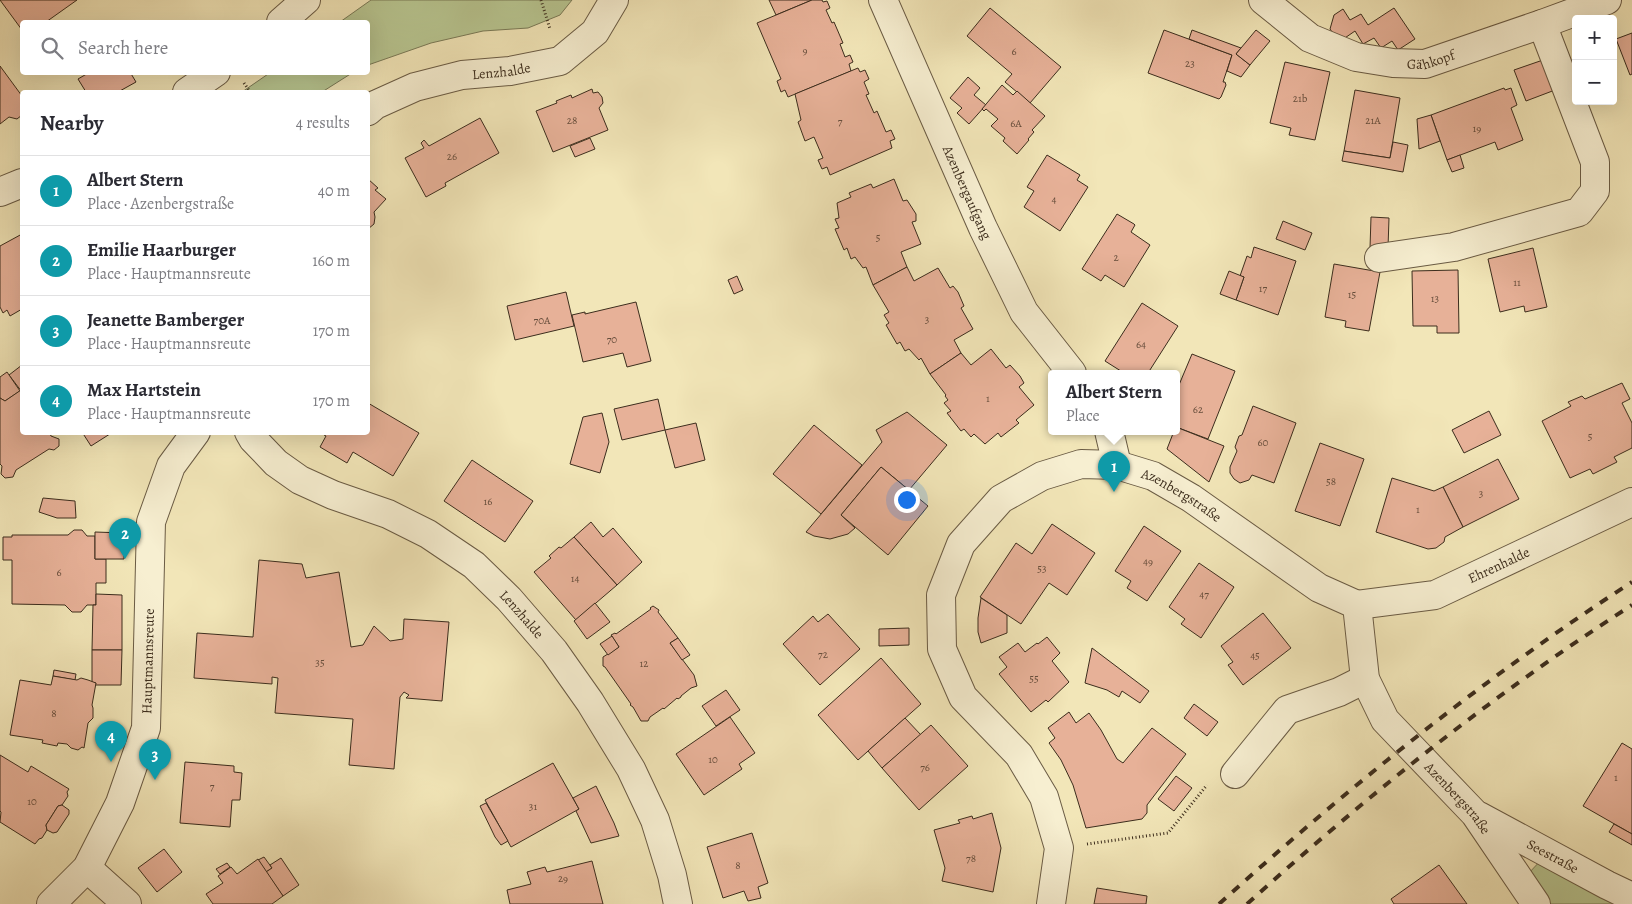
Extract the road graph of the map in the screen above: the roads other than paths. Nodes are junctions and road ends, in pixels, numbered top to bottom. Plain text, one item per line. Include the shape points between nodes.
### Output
1 (306, 0) edge
2 (614, 0) edge
3 (883, 0) edge
4 (1264, 0) edge
5 (1607, 0) edge
6 (283, 20) edge
7 (1542, 24) junction
8 (212, 75) edge
9 (190, 90) edge
10 (370, 110) edge
11 (20, 184) edge
12 (0, 192) edge
13 (1379, 258) dead end
14 (1070, 370) edge
15 (194, 435) edge
16 (251, 435) edge
17 (1110, 435) edge
18 (1118, 465) junction
19 (1632, 502) edge
20 (1357, 604) junction
21 (1365, 679) junction
22 (1236, 774) road end
23 (1475, 814) junction
24 (87, 868) junction
25 (1632, 897) edge
26 (51, 904) edge
27 (127, 904) edge
28 (678, 904) edge
29 (1051, 904) edge
30 (1536, 904) edge

1 - 6 street
2 - 10 street, Lenzhalde via 595,32 560,61 510,71 462,75 424,84
3 - 14 street, Azenbergaufgang via 983,228 1024,312
4 - 7 street, Gähkopf via 1310,38 1356,57 1393,63 1425,64
5 - 7 street, Gähkopf
7 - 13 street via 1595,162 1594,191 1579,212 1454,247
8 - 9 street
11 - 12 street
15 - 24 street, Hauptmannsreute via 171,466 151,522 146,728 120,802
16 - 28 street, Lenzhalde via 276,463 300,480 388,514 428,534 474,565 509,599 554,652 632,769 655,820
17 - 18 street
18 - 20 street, Azenbergstraße via 1153,476 1190,498 1318,588
18 - 29 street, Azenbergstraße via 1082,464 1042,476 1001,499 961,544 941,595 942,649 963,697 1019,755 1044,797 1059,848
19 - 20 street, Ehrenhalde via 1436,595
20 - 21 street, Azenbergstraße
21 - 22 street via 1287,710
21 - 23 street, Azenbergstraße via 1385,720
23 - 25 street, Seestraße
23 - 30 street, Azenbergstraße
24 - 26 street, Hauptmannsreute
24 - 27 street

